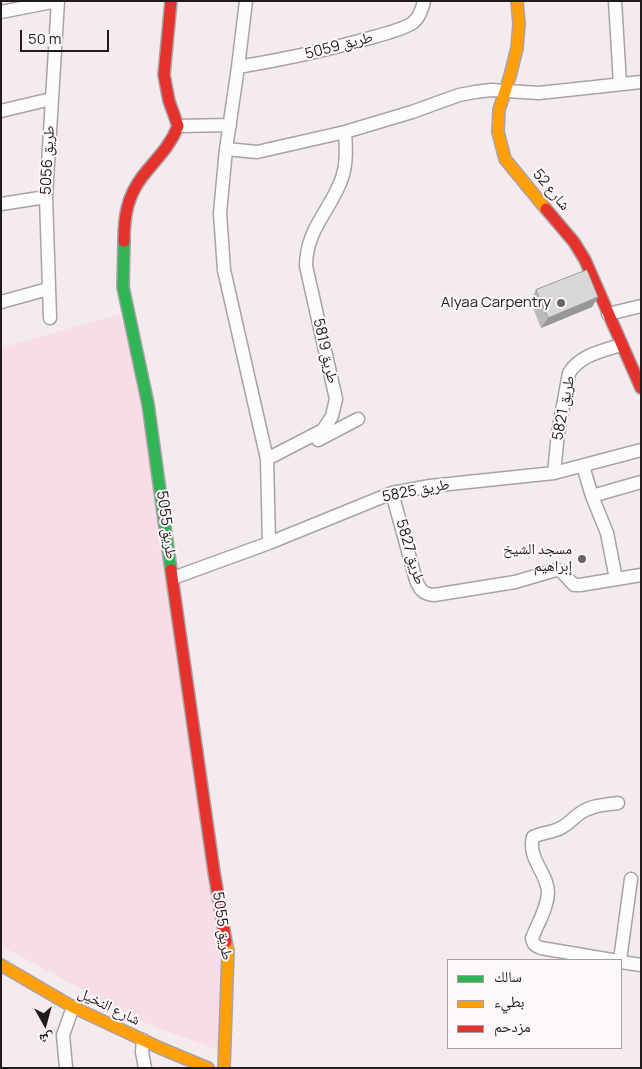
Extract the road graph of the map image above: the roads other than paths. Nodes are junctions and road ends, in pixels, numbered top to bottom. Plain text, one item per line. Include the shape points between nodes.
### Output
1 (58, 1) edge
2 (171, 1) edge
3 (246, 1) edge
4 (424, 1) edge
5 (517, 1) edge
6 (615, 1) edge
7 (1, 12) edge
8 (238, 67) junction
9 (641, 82) edge
10 (620, 84) junction
11 (505, 91) junction
12 (51, 99) junction
13 (1, 111) edge
14 (230, 125) junction
15 (178, 126) junction
16 (345, 132) junction
17 (226, 149) junction
18 (46, 197) junction
19 (1, 204) edge
20 (48, 289) junction
21 (1, 302) edge
22 (641, 306) edge
23 (608, 314) junction
24 (50, 318) dead end
25 (620, 345) junction
26 (641, 388) edge
27 (358, 419) dead end
28 (641, 450) edge
29 (267, 462) junction
30 (583, 466) junction
31 (554, 473) junction
32 (641, 482) edge
33 (392, 493) junction
34 (592, 496) junction
35 (268, 543) junction
36 (641, 575) edge
37 (174, 578) junction
38 (616, 579) junction
39 (618, 803) dead end
40 (631, 878) dead end
41 (606, 959) edge
42 (620, 959) edge
43 (622, 961) edge
44 (1, 965) edge
45 (641, 965) edge
46 (73, 1007) junction
47 (143, 1040) junction
48 (66, 1068) edge
49 (145, 1068) edge
50 (208, 1068) edge
51 (224, 1068) edge

1 - 7 street
1 - 12 street, طريق 5056
2 - 15 street via 164,74
3 - 8 street
4 - 8 street, طريق 5059 via 420,14 412,23 400,28 312,54
5 - 11 street, شارع 52 via 518,36
6 - 10 street
8 - 14 street
9 - 10 street
10 - 11 street via 538,94
11 - 16 street via 459,95
11 - 23 street, شارع 52 via 497,118 497,132 505,159 574,242
12 - 13 street
12 - 18 street, طريق 5056
14 - 15 street
14 - 17 street
15 - 37 street, طريق 5055 via 174,137 130,197 123,253 123,287 148,404
16 - 17 street via 257,152
16 - 29 street, طريق 5819 via 346,165 342,179 309,241 306,253 306,266 336,400 332,416 323,430
17 - 29 street via 220,213 224,270
18 - 19 street
18 - 20 street, طريق 5056
20 - 21 street
20 - 24 street, طريق 5056
22 - 23 street
23 - 25 street, شارع 52
25 - 26 street, شارع 52
25 - 31 street, طريق 5821 via 582,359 569,373
27 - 29 street
28 - 30 street, طريق 5825
29 - 35 street
30 - 31 street, طريق 5825
30 - 34 street
31 - 33 street, طريق 5825
32 - 34 street
33 - 35 street, طريق 5825
33 - 38 street, طريق 5827 via 416,580 425,594 515,582 556,570 574,585
34 - 38 street via 607,533
35 - 37 street, طريق 5825
36 - 38 street, طريق 5827
37 - 51 street, طريق 5055 via 214,872 228,950
39 - 41 street via 594,806 567,825 533,837 531,845 548,891 533,943 536,947
40 - 42 street
43 - 45 street
44 - 46 street, شارع النخيل
46 - 47 street, شارع النخيل
46 - 48 street via 63,1036
47 - 49 street
47 - 50 street, شارع النخيل

